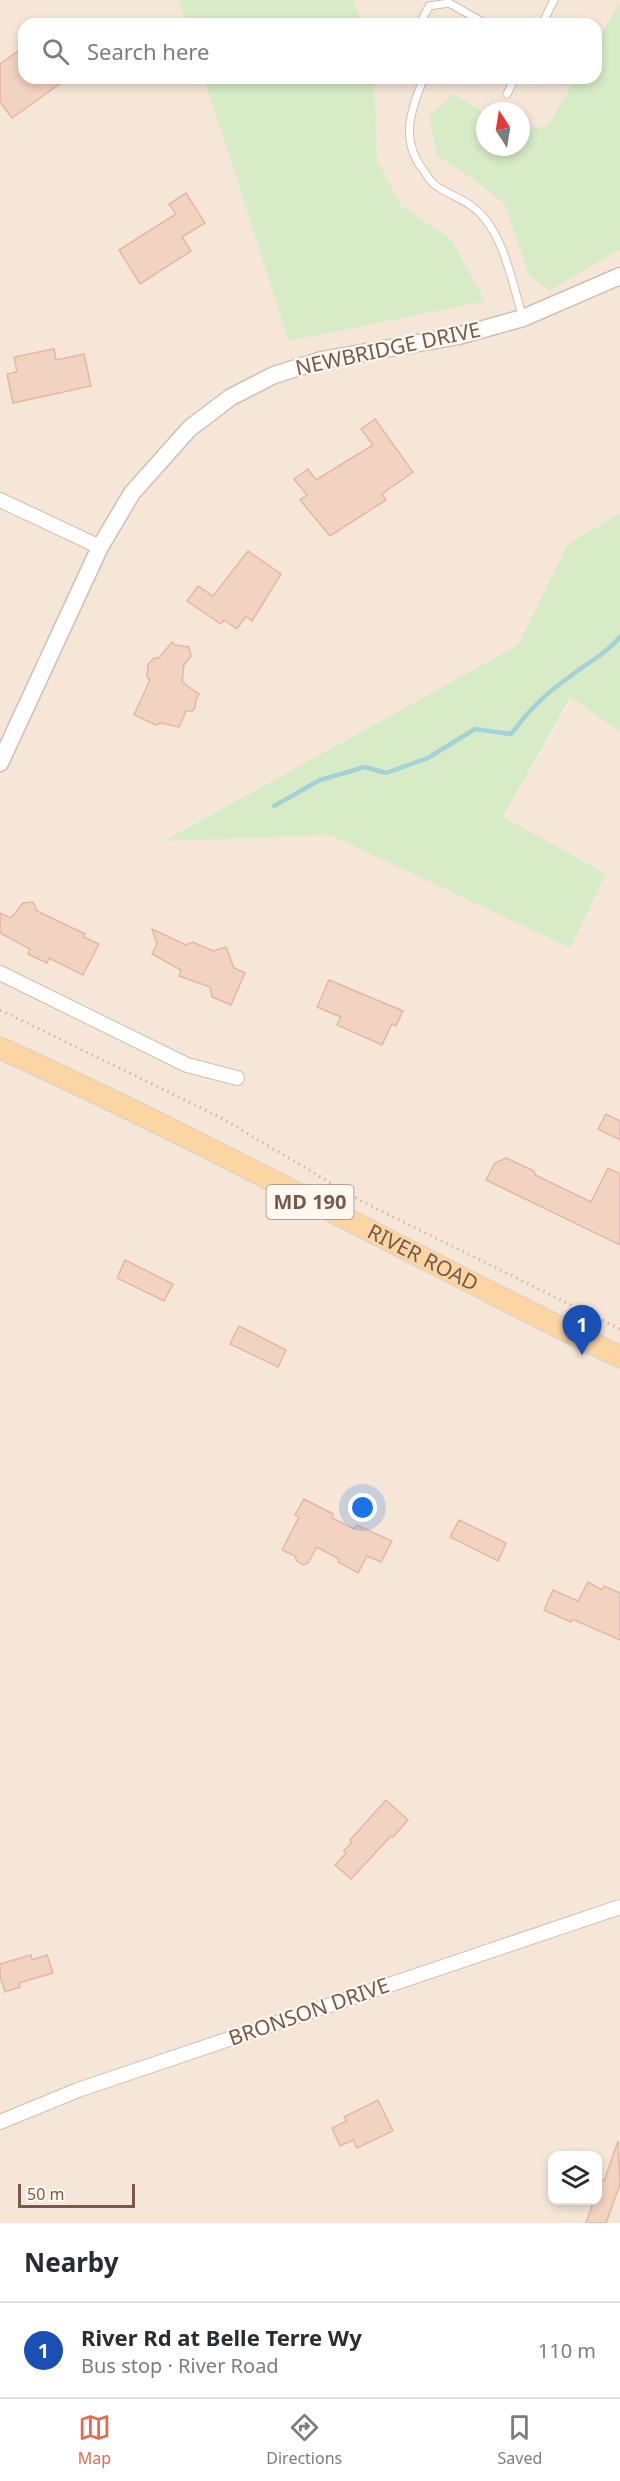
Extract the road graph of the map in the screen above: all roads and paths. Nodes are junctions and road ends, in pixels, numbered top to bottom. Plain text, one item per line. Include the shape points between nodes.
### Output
1 (554, 0) edge
2 (423, 18) edge
3 (475, 18) edge
4 (545, 18) edge
5 (421, 84) edge
6 (512, 84) edge
7 (507, 94) dead end
8 (620, 276) edge
9 (524, 318) junction
10 (0, 500) edge
11 (100, 547) junction
12 (0, 764) edge
13 (0, 973) edge
14 (0, 1010) edge
15 (0, 1048) edge
16 (237, 1078) dead end
17 (620, 1329) edge
18 (620, 1357) edge
19 (620, 1907) edge
20 (0, 2122) edge

1 - 4 lane
2 - 3 lane via 429,6 449,3
5 - 9 lane via 408,130 414,160 434,185 466,200 485,220 500,249
6 - 7 lane
8 - 9 street, NEWBRIDGE DRIVE
9 - 11 street, NEWBRIDGE DRIVE via 458,336 322,360 274,375 231,397 190,428 132,493
10 - 11 street
11 - 12 street, NEWBRIDGE DRIVE
13 - 16 street via 187,1065
14 - 17 path via 218,1116 363,1202
15 - 18 main road, RIVER ROAD / MD 190 via 95,1091
19 - 20 street, BRONSON DRIVE via 78,2090

